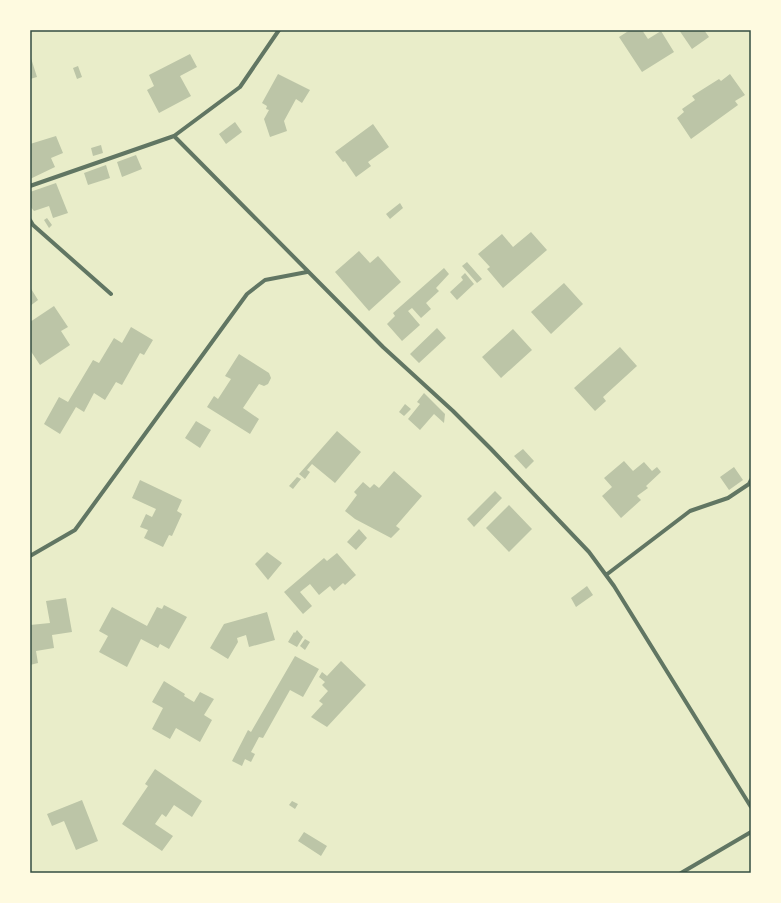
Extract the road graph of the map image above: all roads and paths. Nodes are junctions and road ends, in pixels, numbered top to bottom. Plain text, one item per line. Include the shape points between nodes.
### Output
1 (279, 30) edge
2 (174, 136) junction
3 (30, 186) edge
4 (30, 220) edge
5 (307, 272) junction
6 (111, 294) dead end
7 (751, 480) edge
8 (30, 556) edge
9 (606, 575) junction
10 (751, 807) edge
11 (751, 832) edge
12 (681, 873) edge

1 - 2 street via 240,87
2 - 3 street
2 - 5 street
4 - 6 street
5 - 8 street via 265,280 247,294 75,530
5 - 9 street via 485,443 589,552
7 - 9 street via 728,498 690,511
9 - 10 street
11 - 12 street

